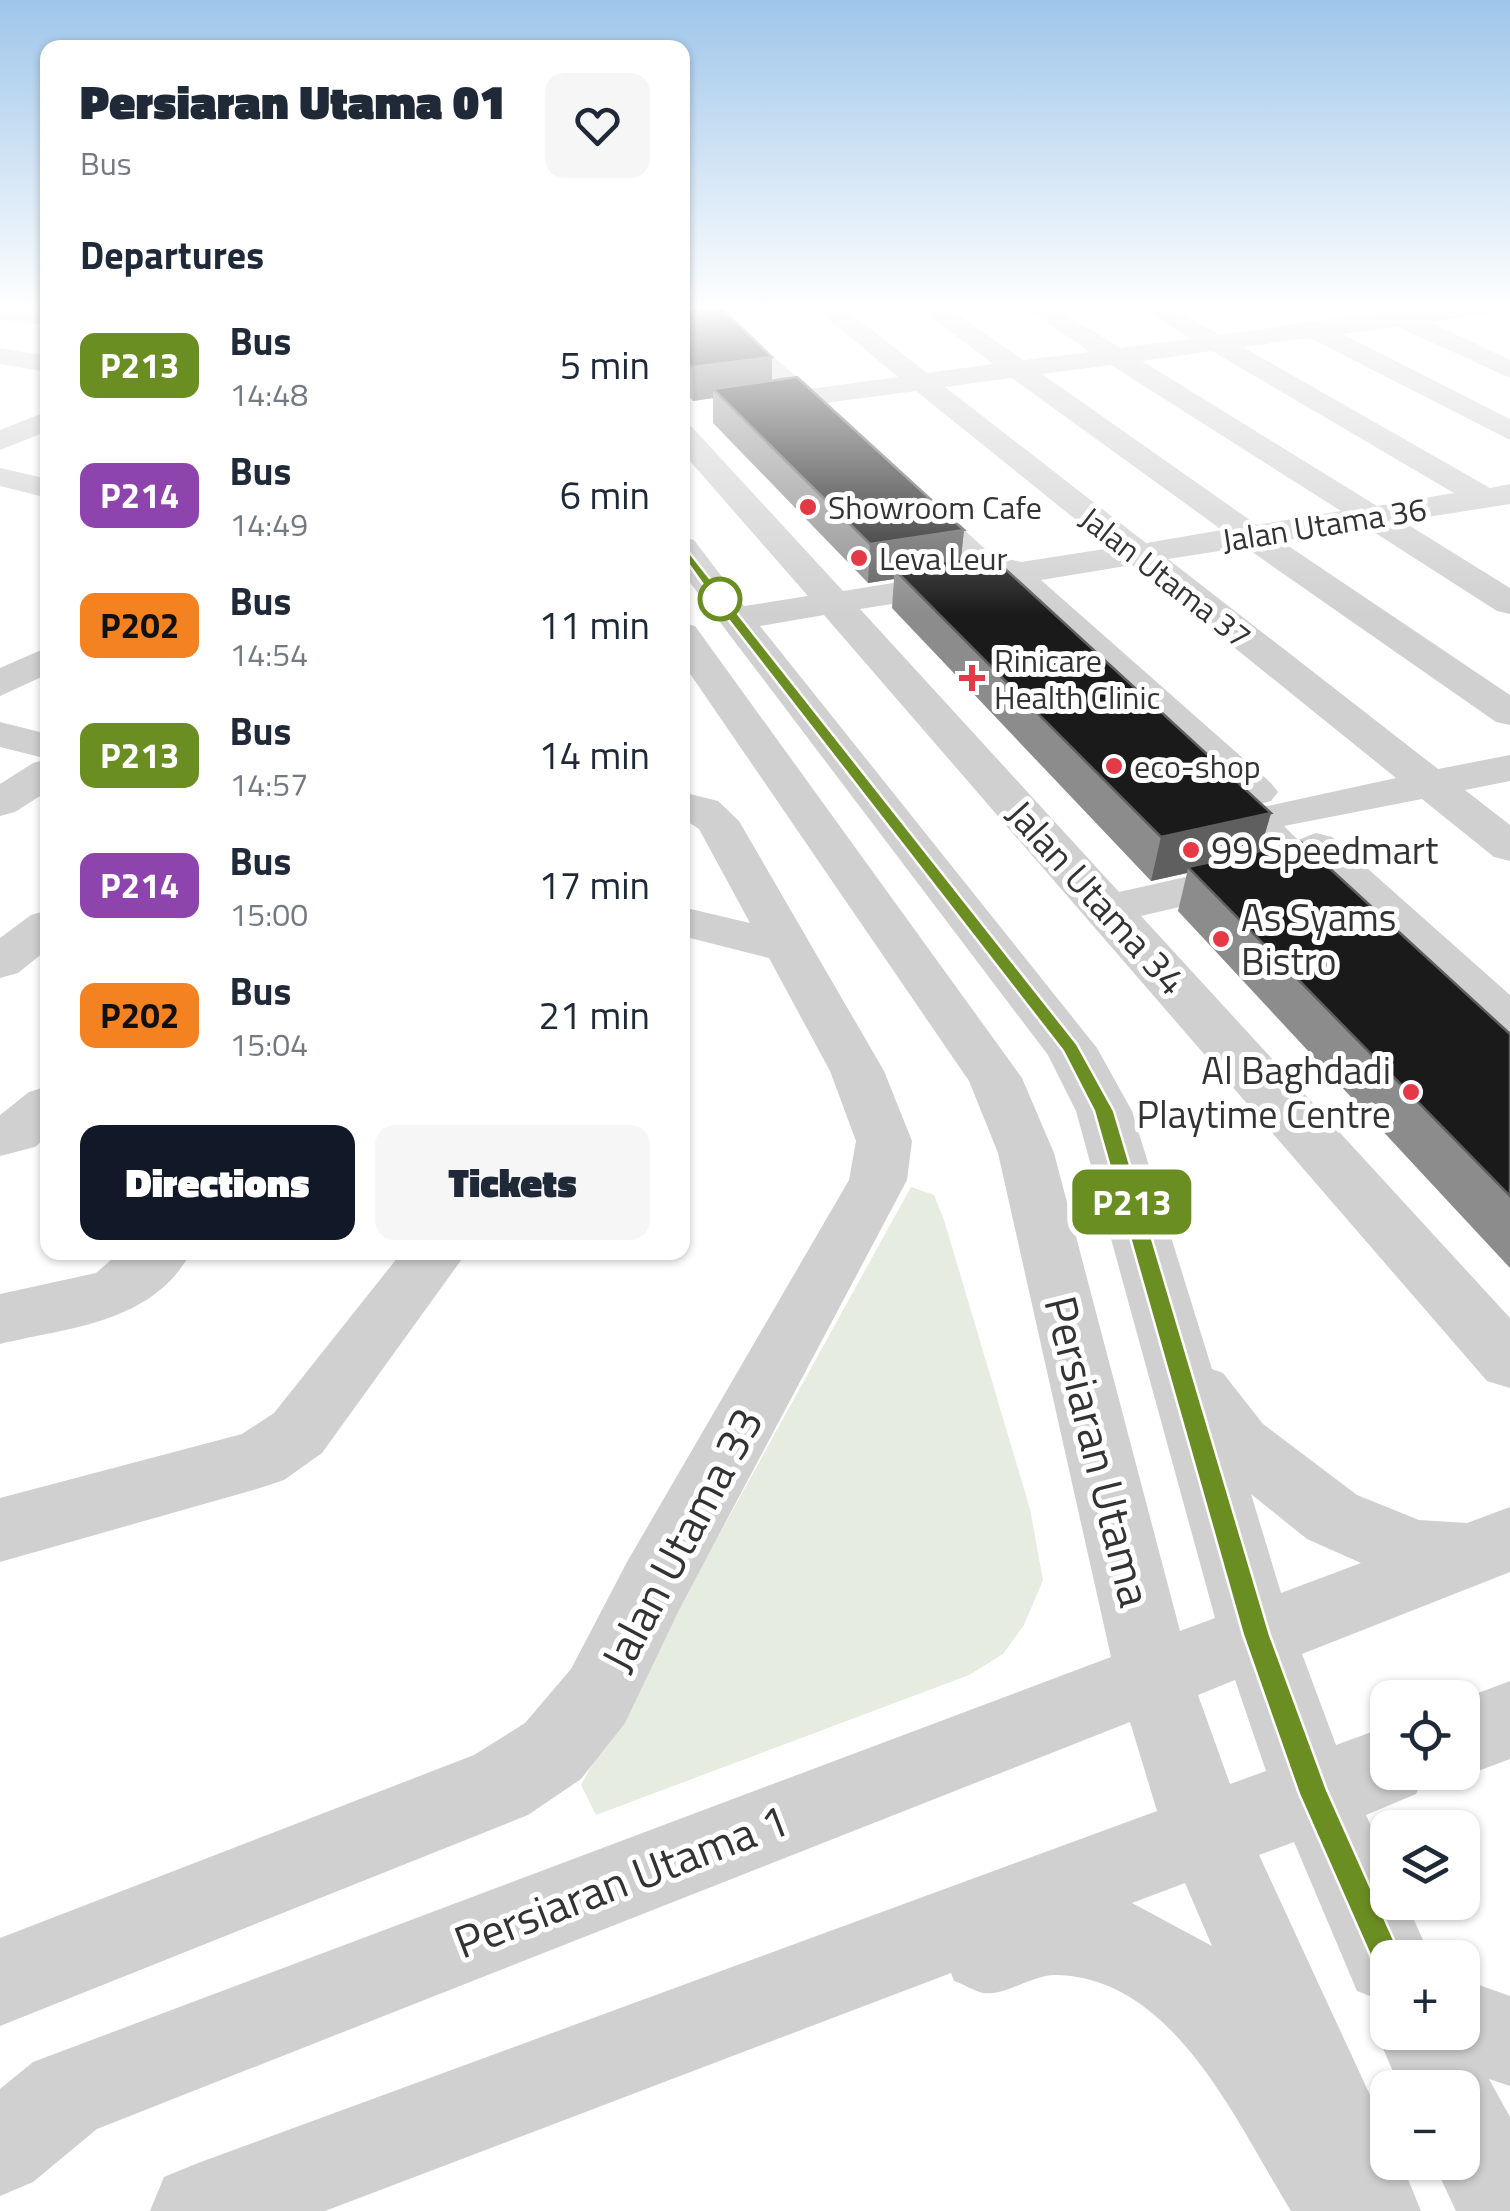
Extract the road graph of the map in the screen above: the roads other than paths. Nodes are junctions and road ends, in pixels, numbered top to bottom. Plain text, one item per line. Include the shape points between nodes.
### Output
1 (808, 408) edge
2 (952, 408) edge
3 (1073, 408) edge
4 (1198, 408) edge
5 (1336, 408) edge
6 (1466, 408) edge
7 (0, 410) edge
8 (40, 419) edge
9 (40, 423) edge
10 (690, 423) edge
11 (1510, 431) edge
12 (0, 441) edge
13 (0, 477) edge
14 (40, 487) edge
15 (1497, 496) edge
16 (1371, 516) junction
17 (1251, 536) junction
18 (1138, 554) junction
19 (690, 558) edge
20 (1004, 576) junction
21 (832, 602) junction
22 (1510, 603) edge
23 (734, 619) junction
24 (690, 645) edge
25 (40, 662) edge
26 (0, 684) edge
27 (1510, 712) edge
28 (0, 734) edge
29 (40, 745) edge
30 (1510, 768) edge
31 (40, 777) edge
32 (1432, 785) junction
33 (0, 803) edge
34 (690, 807) edge
35 (1280, 814) junction
36 (1510, 847) edge
37 (1298, 866) junction
38 (1108, 910) junction
39 (690, 928) edge
40 (40, 931) edge
41 (787, 948) junction
42 (0, 962) edge
43 (1510, 1023) edge
44 (1510, 1064) edge
45 (40, 1112) edge
46 (0, 1136) edge
47 (151, 1260) edge
48 (432, 1260) edge
49 (0, 1319) edge
50 (1510, 1362) edge
51 (1182, 1368) junction
52 (0, 1530) edge
53 (1489, 1547) edge
54 (1257, 1635) junction
55 (1154, 1674) junction
56 (1510, 1720) edge
57 (1480, 1731) edge
58 (1351, 1780) edge
59 (1206, 1834) junction
60 (1384, 1940) edge
61 (0, 1982) edge
62 (1480, 2030) edge
63 (664, 2037) junction
64 (1510, 2041) edge
65 (0, 2149) edge
66 (1480, 2157) edge
67 (198, 2211) edge
68 (1347, 2211) edge
69 (1373, 2211) edge
70 (1506, 2211) edge

1 - 20 street via 876,458
2 - 18 street, Jalan Utama 37
3 - 17 street
4 - 16 street
5 - 15 street
6 - 11 street
7 - 8 street
9 - 12 street
10 - 21 street, Jalan Utama 34
13 - 14 street
15 - 16 street, Jalan Utama 36
16 - 17 street, Jalan Utama 36
16 - 22 street
17 - 18 street, Jalan Utama 36
17 - 27 street
18 - 20 street, Jalan Utama 36
18 - 32 street, Jalan Utama 37
19 - 23 street
20 - 21 street, Jalan Utama 36
20 - 35 street
20 - 37 street
21 - 23 street, Jalan Utama 36
21 - 38 street, Jalan Utama 34
23 - 51 street via 1071,1048 1104,1111
24 - 55 street, Persiaran Utama via 995,1078 1026,1153
25 - 26 street
28 - 29 street
30 - 32 street
31 - 33 street
32 - 35 street
32 - 36 street, Jalan Utama 37
34 - 41 street, Jalan Utama 33 via 717,821
35 - 43 street
37 - 38 street
37 - 44 street
38 - 50 street, Jalan Utama 34
39 - 41 street
40 - 42 street
41 - 61 street, Jalan Utama 33 via 856,1071 884,1140 878,1180 652,1586 598,1696 553,1751 499,1786
45 - 46 street via 15,1133
47 - 49 street via 114,1293
48 - 52 street via 298,1433 260,1459
51 - 53 street via 1239,1445 1332,1516 1418,1552
51 - 54 street
53 - 54 street, Persiaran Utama 1
54 - 55 street, Persiaran Utama 1
54 - 58 street
55 - 59 street, Persiaran Utama
55 - 65 street, Persiaran Utama 1 via 66,2094
56 - 57 street
58 - 59 street
58 - 60 street
59 - 63 street
59 - 69 street, Persiaran Utama
62 - 64 street
63 - 67 street
63 - 68 street via 1054,1932 1126,1944 1183,1978 1228,2026
66 - 70 street

